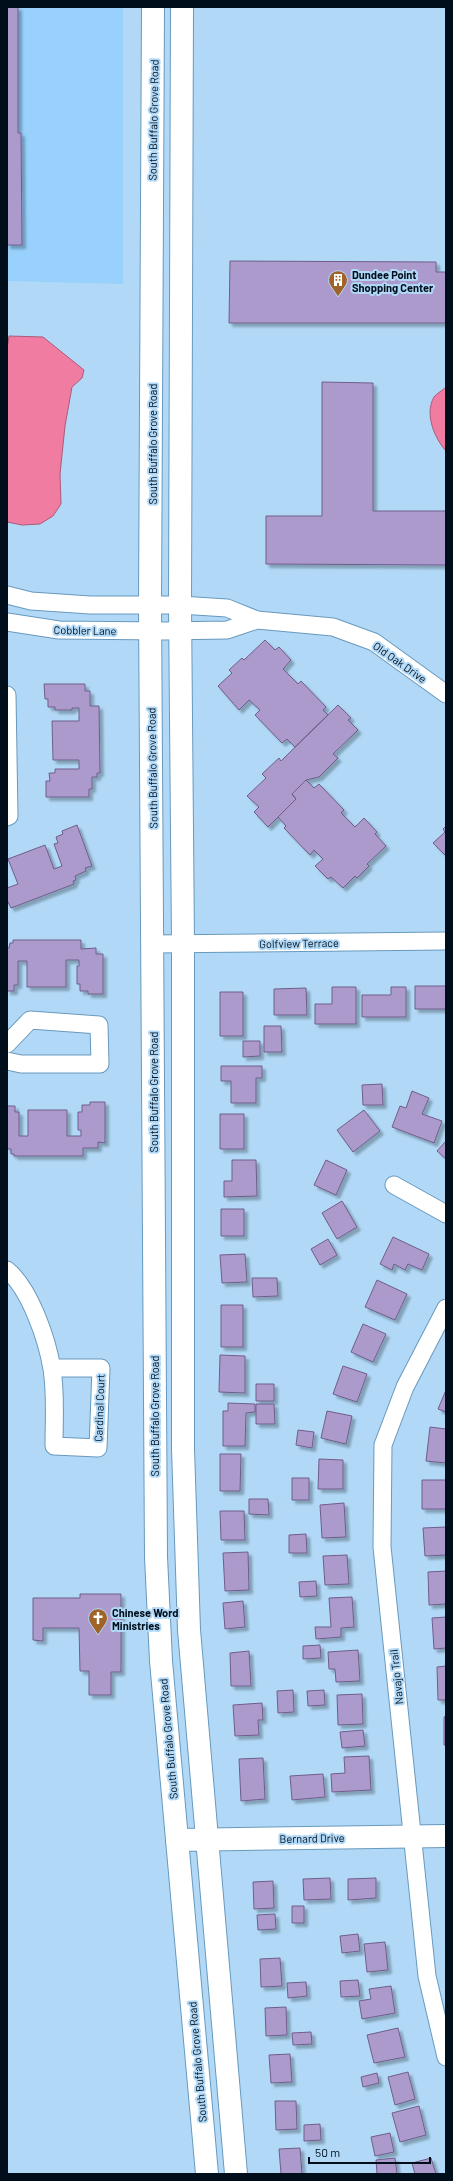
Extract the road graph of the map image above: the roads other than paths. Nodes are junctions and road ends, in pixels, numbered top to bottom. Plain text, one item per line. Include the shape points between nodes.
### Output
1 (153, 7) edge
2 (182, 7) edge
3 (7, 595) edge
4 (165, 605) junction
5 (257, 620) junction
6 (7, 622) edge
7 (165, 631) junction
8 (446, 694) edge
9 (7, 695) edge
10 (7, 817) edge
11 (446, 941) edge
12 (152, 944) junction
13 (183, 944) junction
14 (7, 1044) edge
15 (7, 1061) edge
16 (394, 1185) dead end
17 (446, 1214) edge
18 (7, 1270) edge
19 (446, 1308) edge
20 (52, 1368) junction
21 (413, 1836) junction
22 (446, 1836) edge
23 (177, 1840) junction
24 (208, 1840) junction
25 (446, 2057) edge
26 (206, 2174) edge
27 (236, 2174) edge

1 - 4 main road, South Buffalo Grove Road
2 - 4 main road, South Buffalo Grove Road
3 - 4 street via 31,601 60,603
4 - 5 street, Old Oak Drive via 227,608
4 - 7 main road, South Buffalo Grove Road
4 - 7 main road, South Buffalo Grove Road
5 - 7 street, Old Oak Drive via 227,630
5 - 8 street, Old Oak Drive via 333,626 374,642
6 - 7 street, Cobbler Lane via 59,630
7 - 12 main road, South Buffalo Grove Road
7 - 13 main road, South Buffalo Grove Road
9 - 10 street
11 - 13 street, Golfview Terrace
12 - 13 street, Golfview Terrace
12 - 23 main road, South Buffalo Grove Road via 156,1557 161,1661
13 - 24 main road, South Buffalo Grove Road via 183,1449 189,1630
14 - 15 street via 30,1020 99,1025 100,1064 21,1064
16 - 17 street
18 - 20 street, Cardinal Court via 17,1278 36,1312
19 - 21 street, Navajo Trail via 404,1387 383,1445 382,1547
20 - 20 street, Cardinal Court via 54,1446 98,1448 101,1368
21 - 22 main road, Bernard Drive
21 - 24 main road, Bernard Drive
21 - 25 street, Navajo Trail via 427,1976
23 - 24 main road, Bernard Drive
23 - 26 main road, South Buffalo Grove Road
24 - 27 main road, South Buffalo Grove Road

